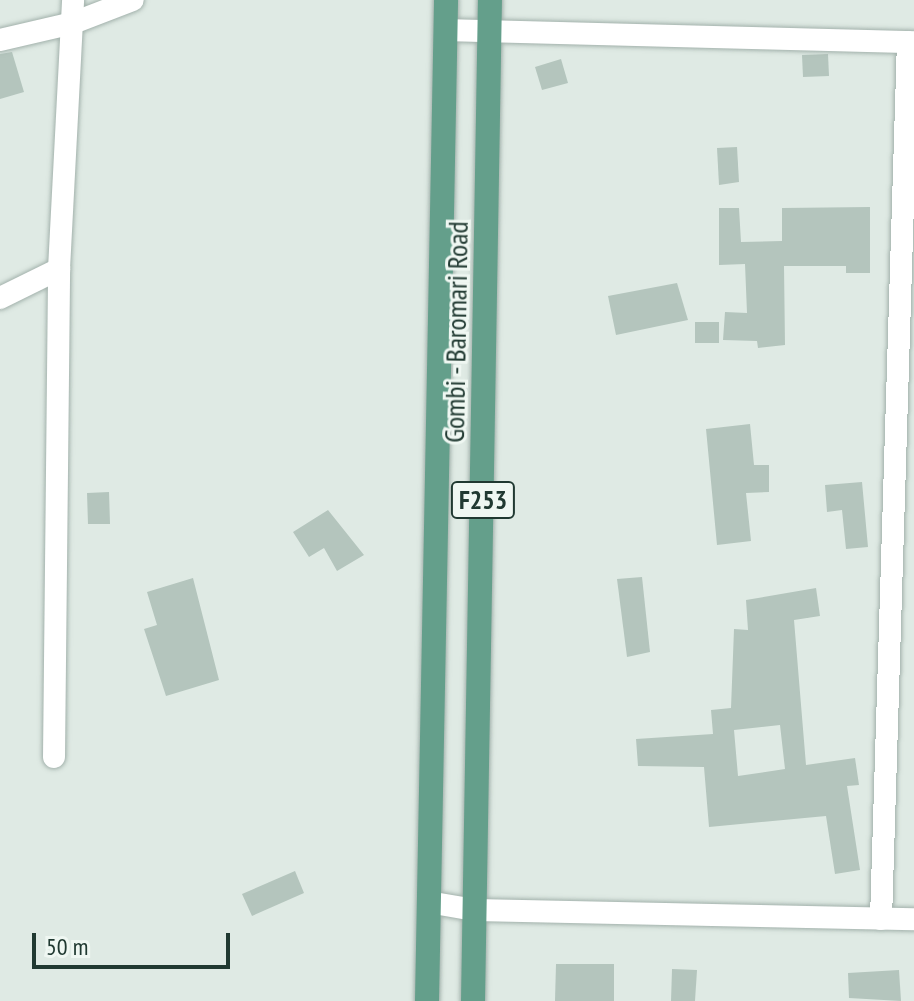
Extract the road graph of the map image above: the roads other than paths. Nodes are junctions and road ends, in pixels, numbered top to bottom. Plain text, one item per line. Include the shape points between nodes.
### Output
1 (73, 0) edge
2 (133, 0) edge
3 (446, 0) edge
4 (490, 0) edge
5 (73, 23) junction
6 (445, 30) junction
7 (491, 30) junction
8 (0, 40) edge
9 (911, 42) edge
10 (59, 269) junction
11 (0, 298) edge
12 (54, 757) dead end
13 (428, 902) junction
14 (475, 910) junction
15 (881, 919) junction
16 (914, 919) edge
17 (427, 1001) edge
18 (473, 1001) edge

1 - 5 street
2 - 5 street
3 - 6 main road, Gombi - Baromari Road / F253
4 - 7 main road, Gombi - Baromari Road / F253
5 - 8 street
5 - 10 street
6 - 7 street
6 - 13 main road, Gombi - Baromari Road / F253
7 - 9 street
7 - 14 main road, Gombi - Baromari Road / F253
9 - 15 street
10 - 11 street
10 - 12 street
13 - 14 street
13 - 17 main road, Gombi - Baromari Road / F253
14 - 15 street
14 - 18 main road, Gombi - Baromari Road / F253
15 - 16 street

